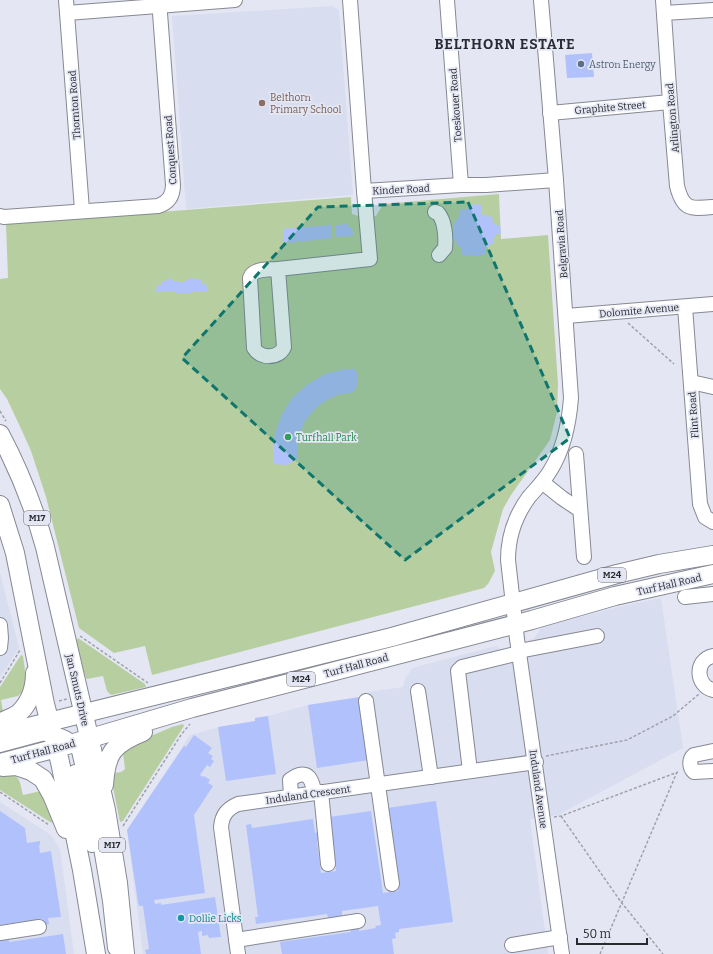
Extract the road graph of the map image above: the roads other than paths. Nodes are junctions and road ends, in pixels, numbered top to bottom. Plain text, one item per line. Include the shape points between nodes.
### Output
1 (235, 0) edge
2 (350, 0) edge
3 (446, 0) edge
4 (541, 0) edge
5 (159, 3) edge
6 (67, 6) edge
7 (664, 7) edge
8 (713, 10) edge
9 (670, 102) junction
10 (550, 113) junction
11 (556, 180) junction
12 (461, 185) junction
13 (394, 189) junction
14 (364, 191) junction
15 (713, 207) edge
16 (82, 210) junction
17 (435, 212) dead end
18 (366, 214) junction
19 (0, 216) edge
20 (439, 254) dead end
21 (278, 268) junction
22 (713, 304) edge
23 (685, 307) junction
24 (566, 316) junction
25 (691, 382) junction
26 (713, 388) edge
27 (0, 434) edge
28 (576, 454) dead end
29 (542, 482) junction
30 (0, 505) edge
31 (580, 510) junction
32 (711, 521) edge
33 (713, 555) edge
34 (584, 557) dead end
35 (713, 574) edge
36 (713, 594) edge
37 (685, 597) dead end
38 (513, 602) junction
39 (515, 624) junction
40 (0, 625) edge
41 (597, 636) dead end
42 (0, 648) edge
43 (519, 652) junction
44 (713, 656) edge
45 (36, 662) junction
46 (710, 689) edge
47 (418, 691) dead end
48 (366, 701) dead end
49 (83, 713) junction
50 (193, 714) junction
51 (0, 723) edge
52 (0, 734) edge
53 (63, 739) junction
54 (0, 745) edge
55 (713, 751) edge
56 (0, 754) edge
57 (536, 760) junction
58 (0, 763) edge
59 (0, 768) edge
60 (470, 771) junction
61 (713, 771) edge
62 (431, 777) junction
63 (377, 784) junction
64 (318, 793) junction
65 (103, 796) junction
66 (291, 796) junction
67 (328, 864) dead end
68 (82, 870) junction
69 (392, 884) dead end
70 (358, 921) dead end
71 (39, 927) dead end
72 (0, 933) edge
73 (560, 938) junction
74 (512, 945) dead end
75 (237, 947) edge
76 (96, 954) edge
77 (110, 954) edge
78 (116, 954) edge
79 (125, 954) edge
80 (562, 954) edge

1 - 5 street
2 - 14 street, Kinder Road
3 - 12 street, Toeskouer Road
4 - 10 street, Belgravia Road
5 - 6 street
5 - 16 street, Conquest Road via 173,185 171,196 158,206
6 - 16 street, Thornton Road
7 - 8 street
7 - 9 street, Arlington Road
9 - 10 street, Graphite Street
9 - 15 street, Arlington Road via 680,197 689,207
10 - 11 street, Belgravia Road
11 - 12 street, Kinder Road
11 - 24 street, Belgravia Road
12 - 13 street, Kinder Road
13 - 14 street, Kinder Road
13 - 18 street via 377,199
14 - 18 street
16 - 19 street, Conquest Road
17 - 20 street via 442,217 445,238 445,248
18 - 21 street via 370,259
21 - 21 street via 284,347 281,353 263,355 254,348 250,278 255,271
22 - 23 street, Dolomite Avenue
23 - 24 street, Dolomite Avenue
23 - 25 street, Flint Road
24 - 29 street, Belgravia Road via 571,385 570,418 560,452
25 - 26 street
25 - 32 street, Flint Road via 700,504 702,513
27 - 49 main road, Jan Smuts Drive / M17 via 38,522
28 - 31 street
29 - 31 street
29 - 38 street, Belgravia Road via 520,511 510,536 508,560
30 - 45 main road, Jan Smuts Drive / M17 via 15,553
31 - 34 street
33 - 38 main road, Turf Hall Road / M24 via 659,564
35 - 39 main road, Turf Hall Road / M24 via 623,594
36 - 37 street
38 - 39 street, Belgravia Road
38 - 49 main road, Turf Hall Road / M24 via 392,637
39 - 43 street, Induland Avenue
39 - 50 main road, Turf Hall Road / M24
40 - 42 street
41 - 43 street
43 - 57 street, Induland Avenue
43 - 60 street via 462,667 458,671
44 - 46 street via 704,659 700,667 701,681
45 - 51 main road via 35,682 29,700 20,713
45 - 53 main road, Jan Smuts Drive / M17
47 - 62 street
48 - 63 street
49 - 53 main road, Jan Smuts Drive / M17
49 - 53 main road, Turf Hall Road / M24
50 - 53 main road, Turf Hall Road / M24
50 - 65 main road via 170,720 119,744 107,761
52 - 53 main road, Turf Hall Road / M24
53 - 54 street via 41,734
53 - 56 street
53 - 58 main road, Turf Hall Road / M24
53 - 65 main road, Jan Smuts Drive / M17
53 - 68 main road, Jan Smuts Drive / M17
53 - 77 street via 72,759 97,873
53 - 78 street via 81,755 104,864
55 - 61 street via 694,755 690,760 694,772
57 - 60 street, Induland Crescent
57 - 73 street, Induland Avenue
59 - 68 main road via 16,766 31,771 43,779
60 - 62 street, Induland Crescent
62 - 63 street, Induland Crescent
63 - 64 street, Induland Crescent
63 - 69 street
64 - 66 street, Induland Crescent
64 - 66 street via 310,778 302,775 290,780
64 - 67 street
65 - 79 main road, Jan Smuts Drive / M17 via 118,883
66 - 75 street, Induland Crescent via 238,804 226,811 222,818 221,827
68 - 76 main road, Jan Smuts Drive / M17
70 - 75 street
71 - 72 street
73 - 74 street
73 - 80 street, Induland Avenue

